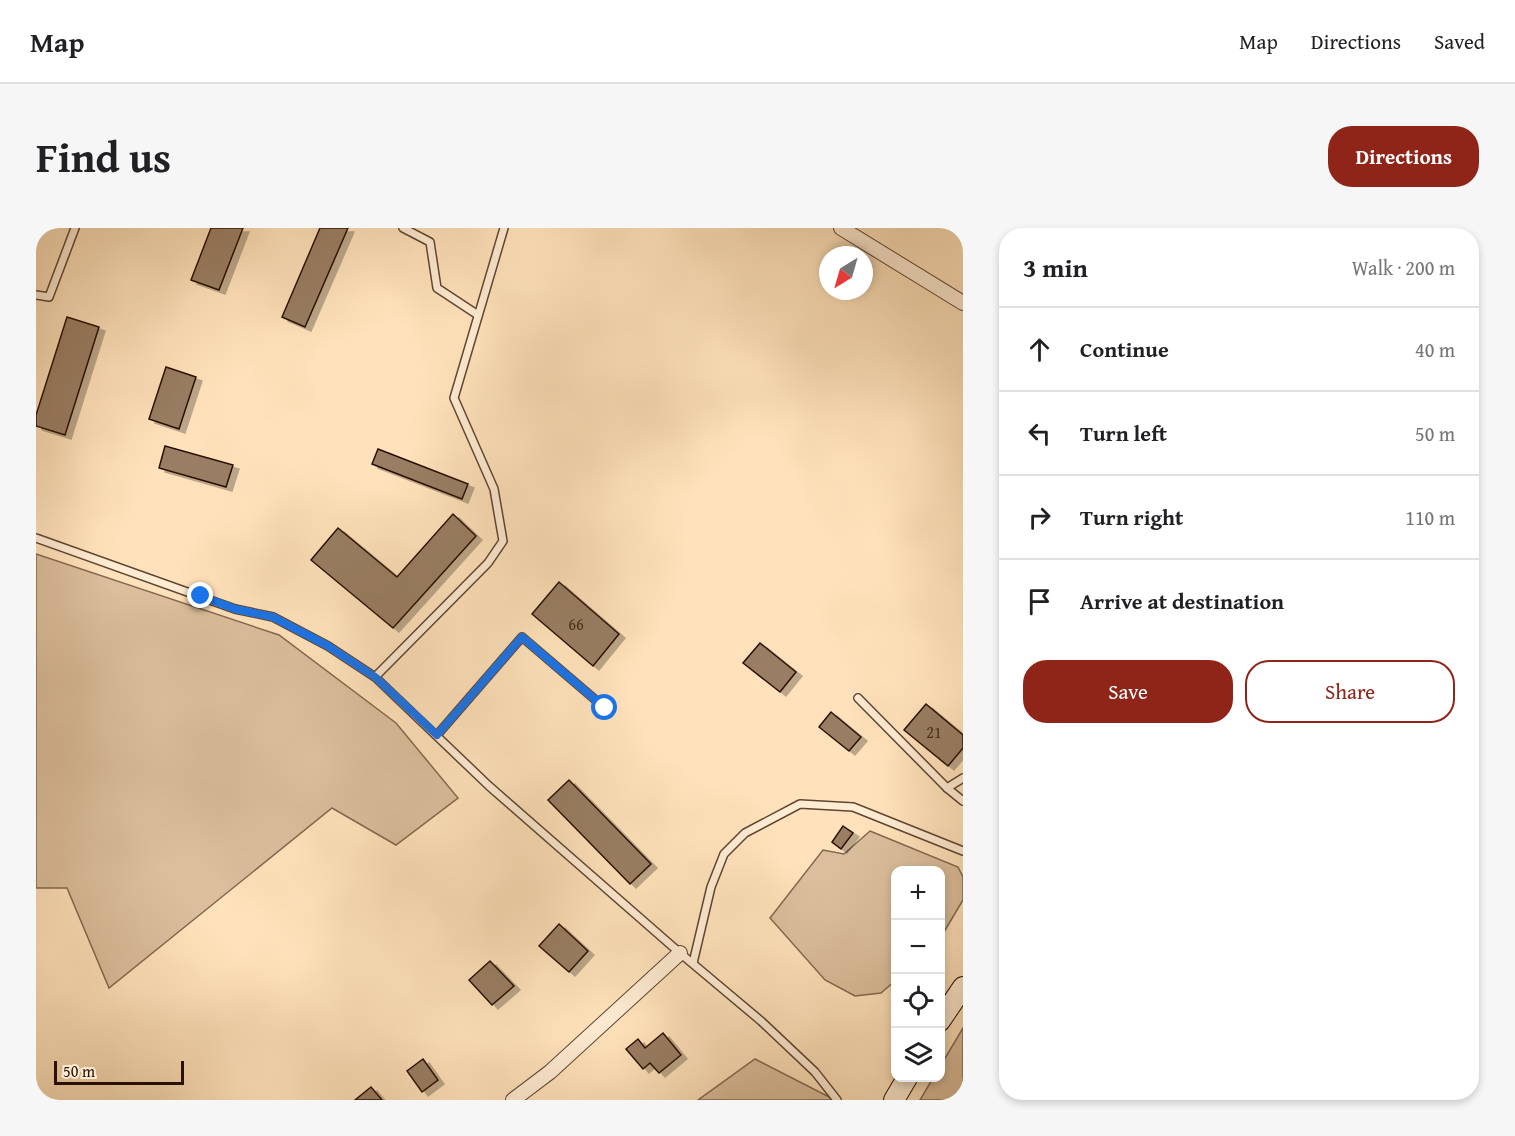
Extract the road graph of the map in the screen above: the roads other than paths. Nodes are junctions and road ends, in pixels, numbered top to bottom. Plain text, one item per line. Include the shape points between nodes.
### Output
1 (75, 228) edge
2 (403, 228) edge
3 (504, 228) edge
4 (841, 228) edge
5 (36, 295) edge
6 (963, 303) edge
7 (478, 315) junction
8 (36, 538) edge
9 (375, 677) junction
10 (858, 698) dead end
11 (605, 708) dead end
12 (437, 735) junction
13 (963, 778) edge
14 (947, 788) junction
15 (963, 801) edge
16 (963, 851) edge
17 (680, 953) junction
18 (693, 963) junction
19 (963, 987) edge
20 (945, 1014) edge
21 (904, 1082) edge
22 (513, 1100) edge
23 (837, 1100) edge
24 (894, 1100) edge

1 - 5 lane via 49,297
2 - 7 lane via 430,242 437,288
3 - 7 lane
4 - 6 street
7 - 9 lane via 454,398 494,489 503,541 488,563
8 - 9 lane via 235,609 273,617
9 - 12 lane
10 - 14 lane
11 - 12 lane via 522,637
12 - 17 lane via 489,786
13 - 14 lane
14 - 15 lane
16 - 18 lane via 853,807 800,804 745,833 724,854 711,886
17 - 18 lane
17 - 22 street via 550,1072
18 - 23 lane via 761,1021
19 - 20 street
21 - 24 street

